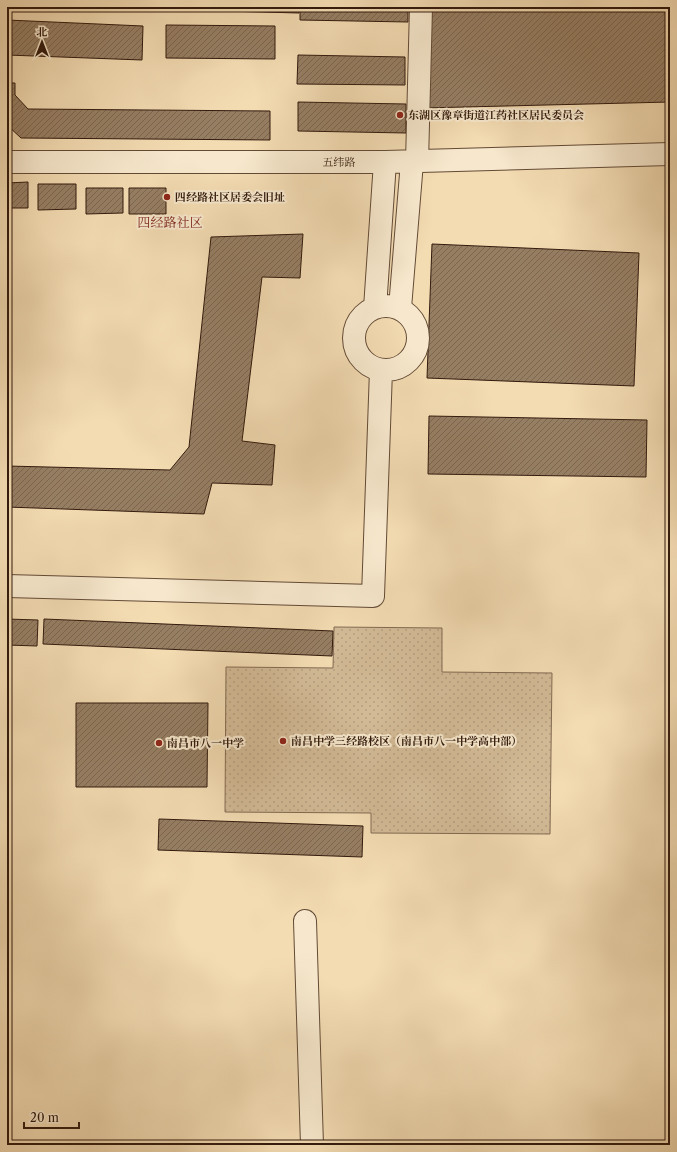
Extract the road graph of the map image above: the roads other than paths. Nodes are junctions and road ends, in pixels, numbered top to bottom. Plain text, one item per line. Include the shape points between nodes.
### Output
1 (421, 7) edge
2 (670, 154) edge
3 (7, 162) edge
4 (385, 162) junction
5 (414, 162) junction
6 (374, 308) junction
7 (400, 308) junction
8 (381, 370) junction
9 (7, 586) edge
10 (305, 921) dead end
11 (312, 1145) edge

1 - 5 street
2 - 5 street, 五纬路
3 - 4 street, 五纬路
4 - 5 street, 五纬路
4 - 6 street
5 - 7 street
6 - 7 street via 390,305
6 - 8 street via 360,318 353,339 362,359 370,366
7 - 8 street via 415,322 418,342 415,352 401,366 391,371
8 - 9 street via 373,596
10 - 11 street

